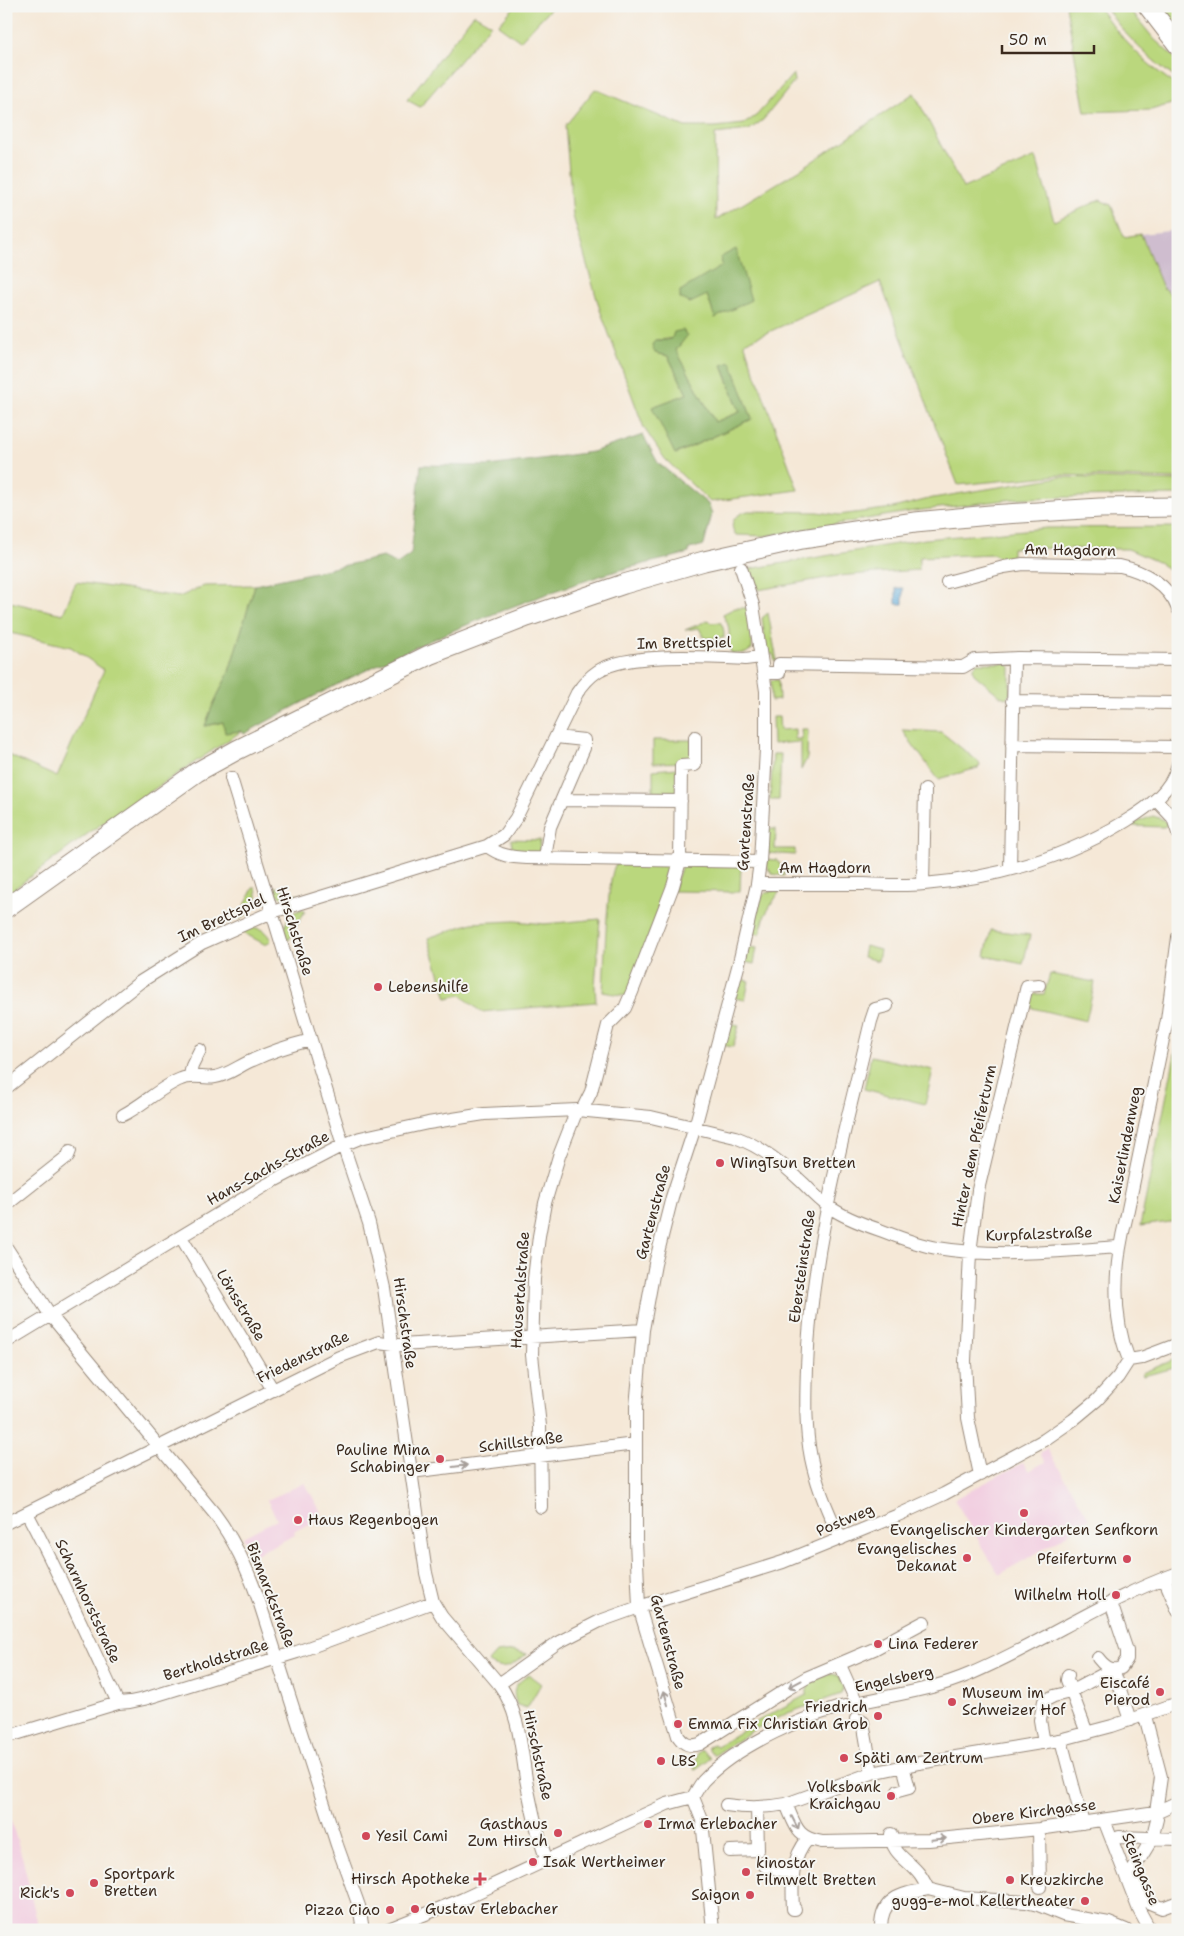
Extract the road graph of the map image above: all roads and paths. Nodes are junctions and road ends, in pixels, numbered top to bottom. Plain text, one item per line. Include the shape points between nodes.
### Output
1 (1148, 6) edge
2 (1178, 45) edge
3 (1178, 507) edge
4 (741, 568) dead end
5 (947, 582) dead end
6 (1178, 609) edge
7 (761, 657) junction
8 (1014, 659) junction
9 (1178, 660) edge
10 (763, 673) junction
11 (1012, 701) junction
12 (1178, 703) edge
13 (556, 737) junction
14 (695, 738) dead end
15 (1012, 745) junction
16 (1178, 747) edge
17 (1178, 764) edge
18 (231, 778) dead end
19 (925, 790) dead end
20 (562, 800) junction
21 (1156, 800) junction
22 (681, 802) junction
23 (1178, 832) edge
24 (487, 846) junction
25 (545, 858) junction
26 (680, 860) junction
27 (760, 862) junction
28 (1010, 869) junction
29 (757, 884) junction
30 (923, 884) junction
31 (6, 908) edge
32 (272, 912) junction
33 (1178, 937) edge
34 (1039, 985) dead end
35 (887, 1006) dead end
36 (311, 1040) junction
37 (200, 1050) dead end
38 (190, 1076) junction
39 (6, 1088) edge
40 (579, 1110) junction
41 (122, 1115) dead end
42 (695, 1127) junction
43 (343, 1145) junction
44 (70, 1151) dead end
45 (6, 1205) edge
46 (828, 1206) junction
47 (181, 1237) junction
48 (1119, 1246) junction
49 (6, 1247) edge
50 (970, 1253) junction
51 (51, 1316) junction
52 (643, 1330) junction
53 (533, 1337) junction
54 (6, 1342) edge
55 (391, 1343) junction
56 (1178, 1344) edge
57 (1129, 1360) junction
58 (273, 1390) junction
59 (635, 1444) junction
60 (158, 1446) junction
61 (541, 1456) junction
62 (412, 1472) junction
63 (980, 1475) junction
64 (541, 1507) dead end
65 (27, 1513) junction
66 (6, 1523) edge
67 (841, 1539) junction
68 (1178, 1573) edge
69 (1164, 1578) junction
70 (432, 1602) junction
71 (1111, 1603) junction
72 (639, 1606) junction
73 (1178, 1611) edge
74 (924, 1622) dead end
75 (1107, 1624) dead end
76 (277, 1658) junction
77 (1098, 1658) dead end
78 (840, 1665) junction
79 (1113, 1670) junction
80 (1066, 1677) dead end
81 (499, 1684) junction
82 (1071, 1691) junction
83 (118, 1703) junction
84 (857, 1703) junction
85 (1178, 1703) edge
86 (1145, 1716) junction
87 (856, 1719) dead end
88 (1130, 1720) junction
89 (1087, 1733) junction
90 (6, 1737) edge
91 (1062, 1740) junction
92 (1044, 1743) junction
93 (903, 1766) junction
94 (872, 1773) junction
95 (898, 1791) dead end
96 (693, 1797) junction
97 (1178, 1802) edge
98 (786, 1804) junction
99 (726, 1805) dead end
100 (757, 1807) junction
101 (1156, 1815) junction
102 (1104, 1820) junction
103 (1083, 1823) junction
104 (1039, 1828) junction
105 (891, 1836) junction
106 (1119, 1837) dead end
107 (1152, 1839) junction
108 (1178, 1839) edge
109 (805, 1844) junction
110 (730, 1851) dead end
111 (547, 1860) junction
112 (764, 1860) junction
113 (792, 1873) junction
114 (1040, 1887) dead end
115 (928, 1889) junction
116 (1178, 1902) edge
117 (795, 1909) dead end
118 (363, 1930) edge
119 (386, 1930) edge
120 (713, 1930) edge
121 (881, 1930) edge
122 (1126, 1930) edge
123 (1150, 1930) edge

1 - 2 main road
3 - 31 main road via 1100,508 915,522 765,547 624,584 527,617 430,655 236,750 118,827
4 - 7 street, Gartenstraße via 753,605
5 - 6 street, Am Hagdorn via 1023,564 1120,566 1146,574 1157,582
7 - 10 street, Gartenstraße
7 - 13 street, Im Brettspiel via 640,658 613,664 586,679
8 - 9 street
8 - 10 street via 975,660 963,667 779,664 779,673
8 - 11 street
10 - 27 street, Gartenstraße via 766,743
11 - 12 street
11 - 15 street
13 - 20 street via 584,740 584,748
13 - 24 street, Im Brettspiel via 516,818 504,835
14 - 22 street via 695,765 681,766
15 - 16 street
15 - 28 street
17 - 21 street, Am Hagdorn via 1169,786
18 - 32 street, Hirschstraße
19 - 30 street
20 - 22 street
20 - 25 street via 550,827
21 - 23 street via 1173,818
21 - 28 street, Am Hagdorn via 1103,835 1072,850
22 - 26 street
24 - 25 street via 506,857
24 - 32 street, Im Brettspiel
25 - 26 street
26 - 27 street
26 - 40 street, Hausertalstraße via 632,992 624,1008 608,1026 591,1092
27 - 29 street, Gartenstraße
28 - 30 street, Am Hagdorn
29 - 30 street, Am Hagdorn
29 - 42 street, Gartenstraße
32 - 36 street, Hirschstraße
32 - 39 street, Im Brettspiel via 170,961
33 - 48 street, Kaiserlindenweg via 1167,1020
34 - 50 street, Hinter dem Pfeiferturm via 1027,986 978,1190
35 - 46 street, Ebersteinstraße via 875,1009
36 - 38 street via 268,1053 229,1073 203,1078
36 - 43 street, Hirschstraße
37 - 38 street
38 - 41 street via 179,1079
40 - 42 street, Hans-Sachs-Straße via 652,1117
40 - 43 street, Hans-Sachs-Straße via 455,1118
40 - 53 street, Hausertalstraße via 559,1156 543,1210 534,1279
42 - 46 street, Kurpfalzstraße via 742,1139 768,1154
42 - 52 street, Gartenstraße via 663,1230
43 - 47 street, Hans-Sachs-Straße via 266,1185
43 - 55 street, Hirschstraße via 376,1248
44 - 45 street via 68,1156
46 - 50 street, Kurpfalzstraße via 858,1222 906,1240
46 - 67 street, Ebersteinstraße via 811,1305 806,1408 816,1479
47 - 51 street, Hans-Sachs-Straße
47 - 58 street, Lönsstraße
48 - 50 street, Kurpfalzstraße
48 - 57 street, Kaiserlindenweg via 1116,1298 1119,1327
49 - 51 street, Bismarckstraße
50 - 63 street, Hinter dem Pfeiferturm via 966,1388 968,1418
51 - 54 street, Hans-Sachs-Straße
51 - 60 street, Bismarckstraße
52 - 53 street, Friedenstraße
52 - 59 street, Gartenstraße
53 - 55 street, Friedenstraße
53 - 61 street, Hausertalstraße
55 - 58 street, Friedenstraße via 379,1342 361,1347
55 - 62 street, Hirschstraße
56 - 57 street
57 - 63 street, Postweg via 1097,1400 1073,1420
58 - 60 street, Friedenstraße
59 - 61 street, Schillstraße
59 - 72 street, Gartenstraße
60 - 65 street, Friedenstraße
60 - 76 street, Bismarckstraße via 231,1536 247,1570
62 -> 61 street, Schillstraße
61 - 64 street, Hausertalstraße
62 - 70 street, Hirschstraße
63 - 67 street, Postweg
65 - 66 street, Friedenstraße
65 - 83 street, Scharnhorststraße
67 - 72 street, Postweg via 783,1562
68 - 69 street, Engelsberg
69 - 71 street, Engelsberg
69 - 73 street
70 - 76 street, Bertholdstraße
70 - 81 street, Hirschstraße
71 - 75 street
71 - 79 street via 1127,1651 1125,1664
71 - 84 street, Engelsberg via 962,1678
78 -> 72 street, Gartenstraße via 787,1689 700,1744 689,1746 678,1736
72 - 81 street, Postweg via 557,1643
74 - 78 street
76 - 83 street, Bertholdstraße via 144,1699
76 - 118 street, Bismarckstraße via 359,1906
77 - 79 street
78 - 84 street
79 - 82 street
79 - 88 street
80 - 82 street
81 - 111 street, Hirschstraße via 513,1711
82 - 89 street
82 - 92 street via 1043,1699 1040,1720
83 - 90 street, Bertholdstraße
84 - 96 street, Engelsberg via 800,1721 754,1744 714,1772
85 - 86 street
86 - 88 street
86 - 101 street via 1161,1777
87 - 94 street via 862,1722
88 - 89 street
89 - 91 street
91 - 92 street
91 - 103 street
92 - 93 street
93 - 94 street
93 - 95 street via 909,1788
94 - 98 street
96 - 111 street via 667,1804
96 - 120 street via 702,1820
97 - 101 street, Obere Kirchgasse
98 - 100 street
98 -> 109 street
99 - 100 street
100 - 112 street
101 - 102 street, Obere Kirchgasse
101 - 107 street
102 - 103 street, Obere Kirchgasse
102 - 123 street, Steingasse
103 - 104 street, Obere Kirchgasse
105 -> 104 street, Obere Kirchgasse via 929,1840
104 - 114 street
105 - 109 street, Obere Kirchgasse
105 - 115 street via 895,1850 920,1874
106 - 107 street
107 - 108 street
107 - 116 street via 1133,1870 1137,1883 1145,1901 1162,1908
109 - 113 street
110 - 112 street
111 - 119 street
112 - 113 street
113 - 117 street
115 - 121 street via 896,1897 886,1905
115 - 122 street via 973,1899 1038,1904 1063,1915 1109,1923

